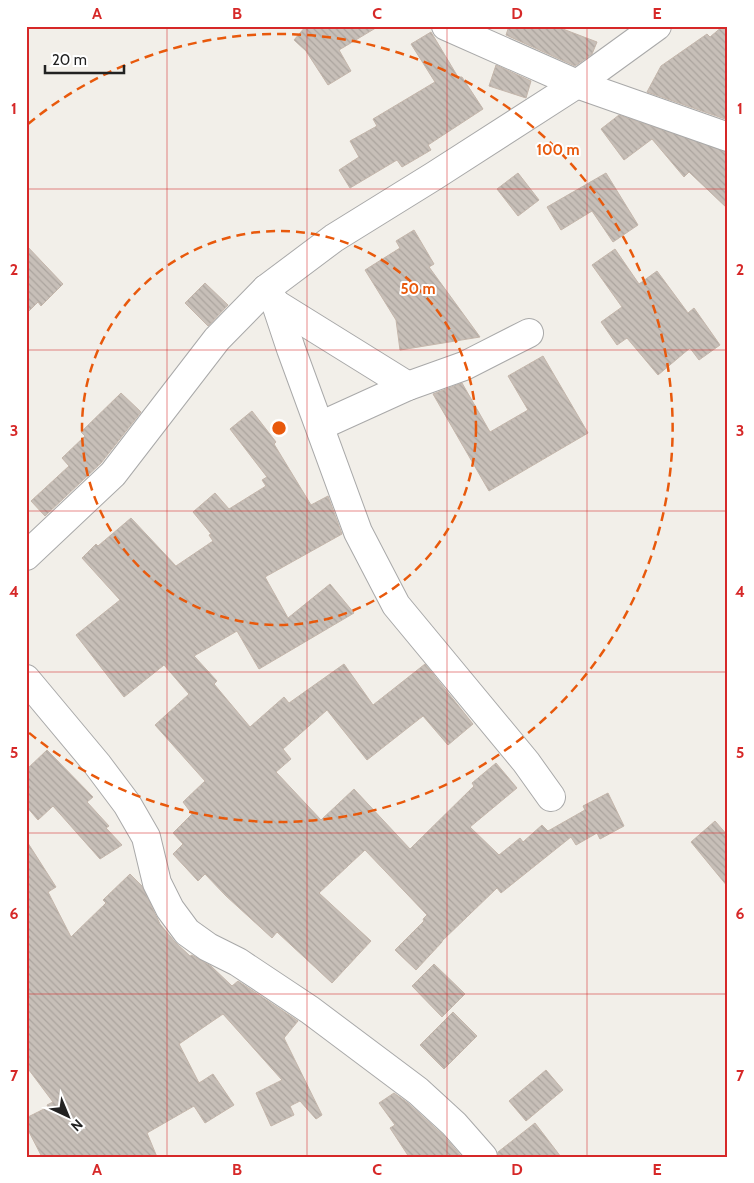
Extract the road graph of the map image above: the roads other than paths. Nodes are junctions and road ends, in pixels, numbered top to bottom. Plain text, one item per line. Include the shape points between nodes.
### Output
1 (446, 26) edge
2 (657, 26) edge
3 (577, 84) junction
4 (728, 137) edge
5 (271, 297) junction
6 (529, 333) dead end
7 (408, 386) junction
8 (320, 426) junction
9 (26, 556) edge
10 (26, 679) edge
11 (551, 797) dead end
12 (483, 1157) edge

1 - 3 street
2 - 3 street
3 - 4 street
3 - 5 street via 334,238
5 - 7 street
5 - 8 street
5 - 9 street via 217,339 113,474
6 - 7 street via 464,366
7 - 8 street
8 - 11 street via 358,532 396,605 526,762
10 - 12 street via 127,804 146,837 157,883 187,932 310,1010 418,1091

